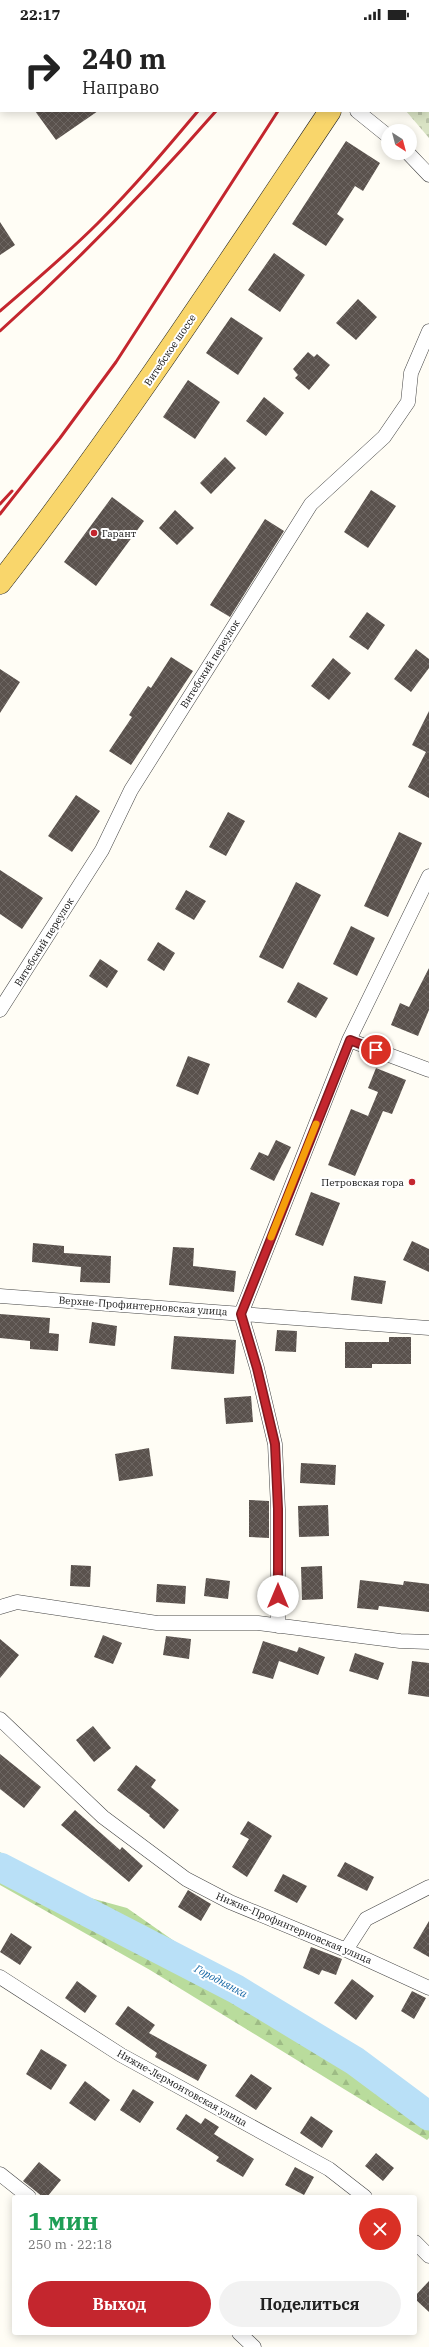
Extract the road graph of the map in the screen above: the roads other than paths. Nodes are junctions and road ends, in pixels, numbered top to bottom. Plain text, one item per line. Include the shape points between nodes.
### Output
1 (329, 112) edge
2 (358, 112) edge
3 (381, 130) edge
4 (415, 160) edge
5 (429, 175) edge
6 (429, 331) edge
7 (0, 583) edge
8 (429, 876) edge
9 (0, 1010) edge
10 (350, 1040) junction
11 (429, 1070) edge
12 (0, 1296) edge
13 (241, 1314) junction
14 (429, 1328) edge
15 (0, 1607) edge
16 (278, 1626) junction
17 (429, 1642) edge
18 (0, 1719) edge
19 (429, 1887) edge
20 (346, 1950) junction
21 (0, 1976) edge
22 (429, 1988) edge
23 (0, 2174) edge
24 (26, 2195) edge
25 (362, 2195) edge
26 (417, 2244) edge
27 (429, 2256) edge
28 (240, 2335) edge
29 (254, 2347) edge

1 - 7 main road, Витебское шоссе via 154,374 55,512
2 - 3 street
4 - 5 street
6 - 9 street, Витебский переулок via 411,373 408,402 384,437 311,504 131,790 102,850
8 - 10 street
10 - 11 street
10 - 13 street
12 - 13 street, Верхне-Профинтерновская улица
13 - 14 street, Верхне-Профинтерновская улица
13 - 16 street via 275,1444
15 - 16 street via 17,1602 157,1623 258,1623
16 - 17 street
18 - 20 street, Нижне-Профинтерновская улица via 103,1817 186,1879 230,1902
19 - 20 street via 366,1919
20 - 22 street, Нижне-Профинтерновская улица
21 - 25 street, Нижне-Лермонтовская улица via 121,2055 329,2169
23 - 24 street
26 - 27 street
28 - 29 street

